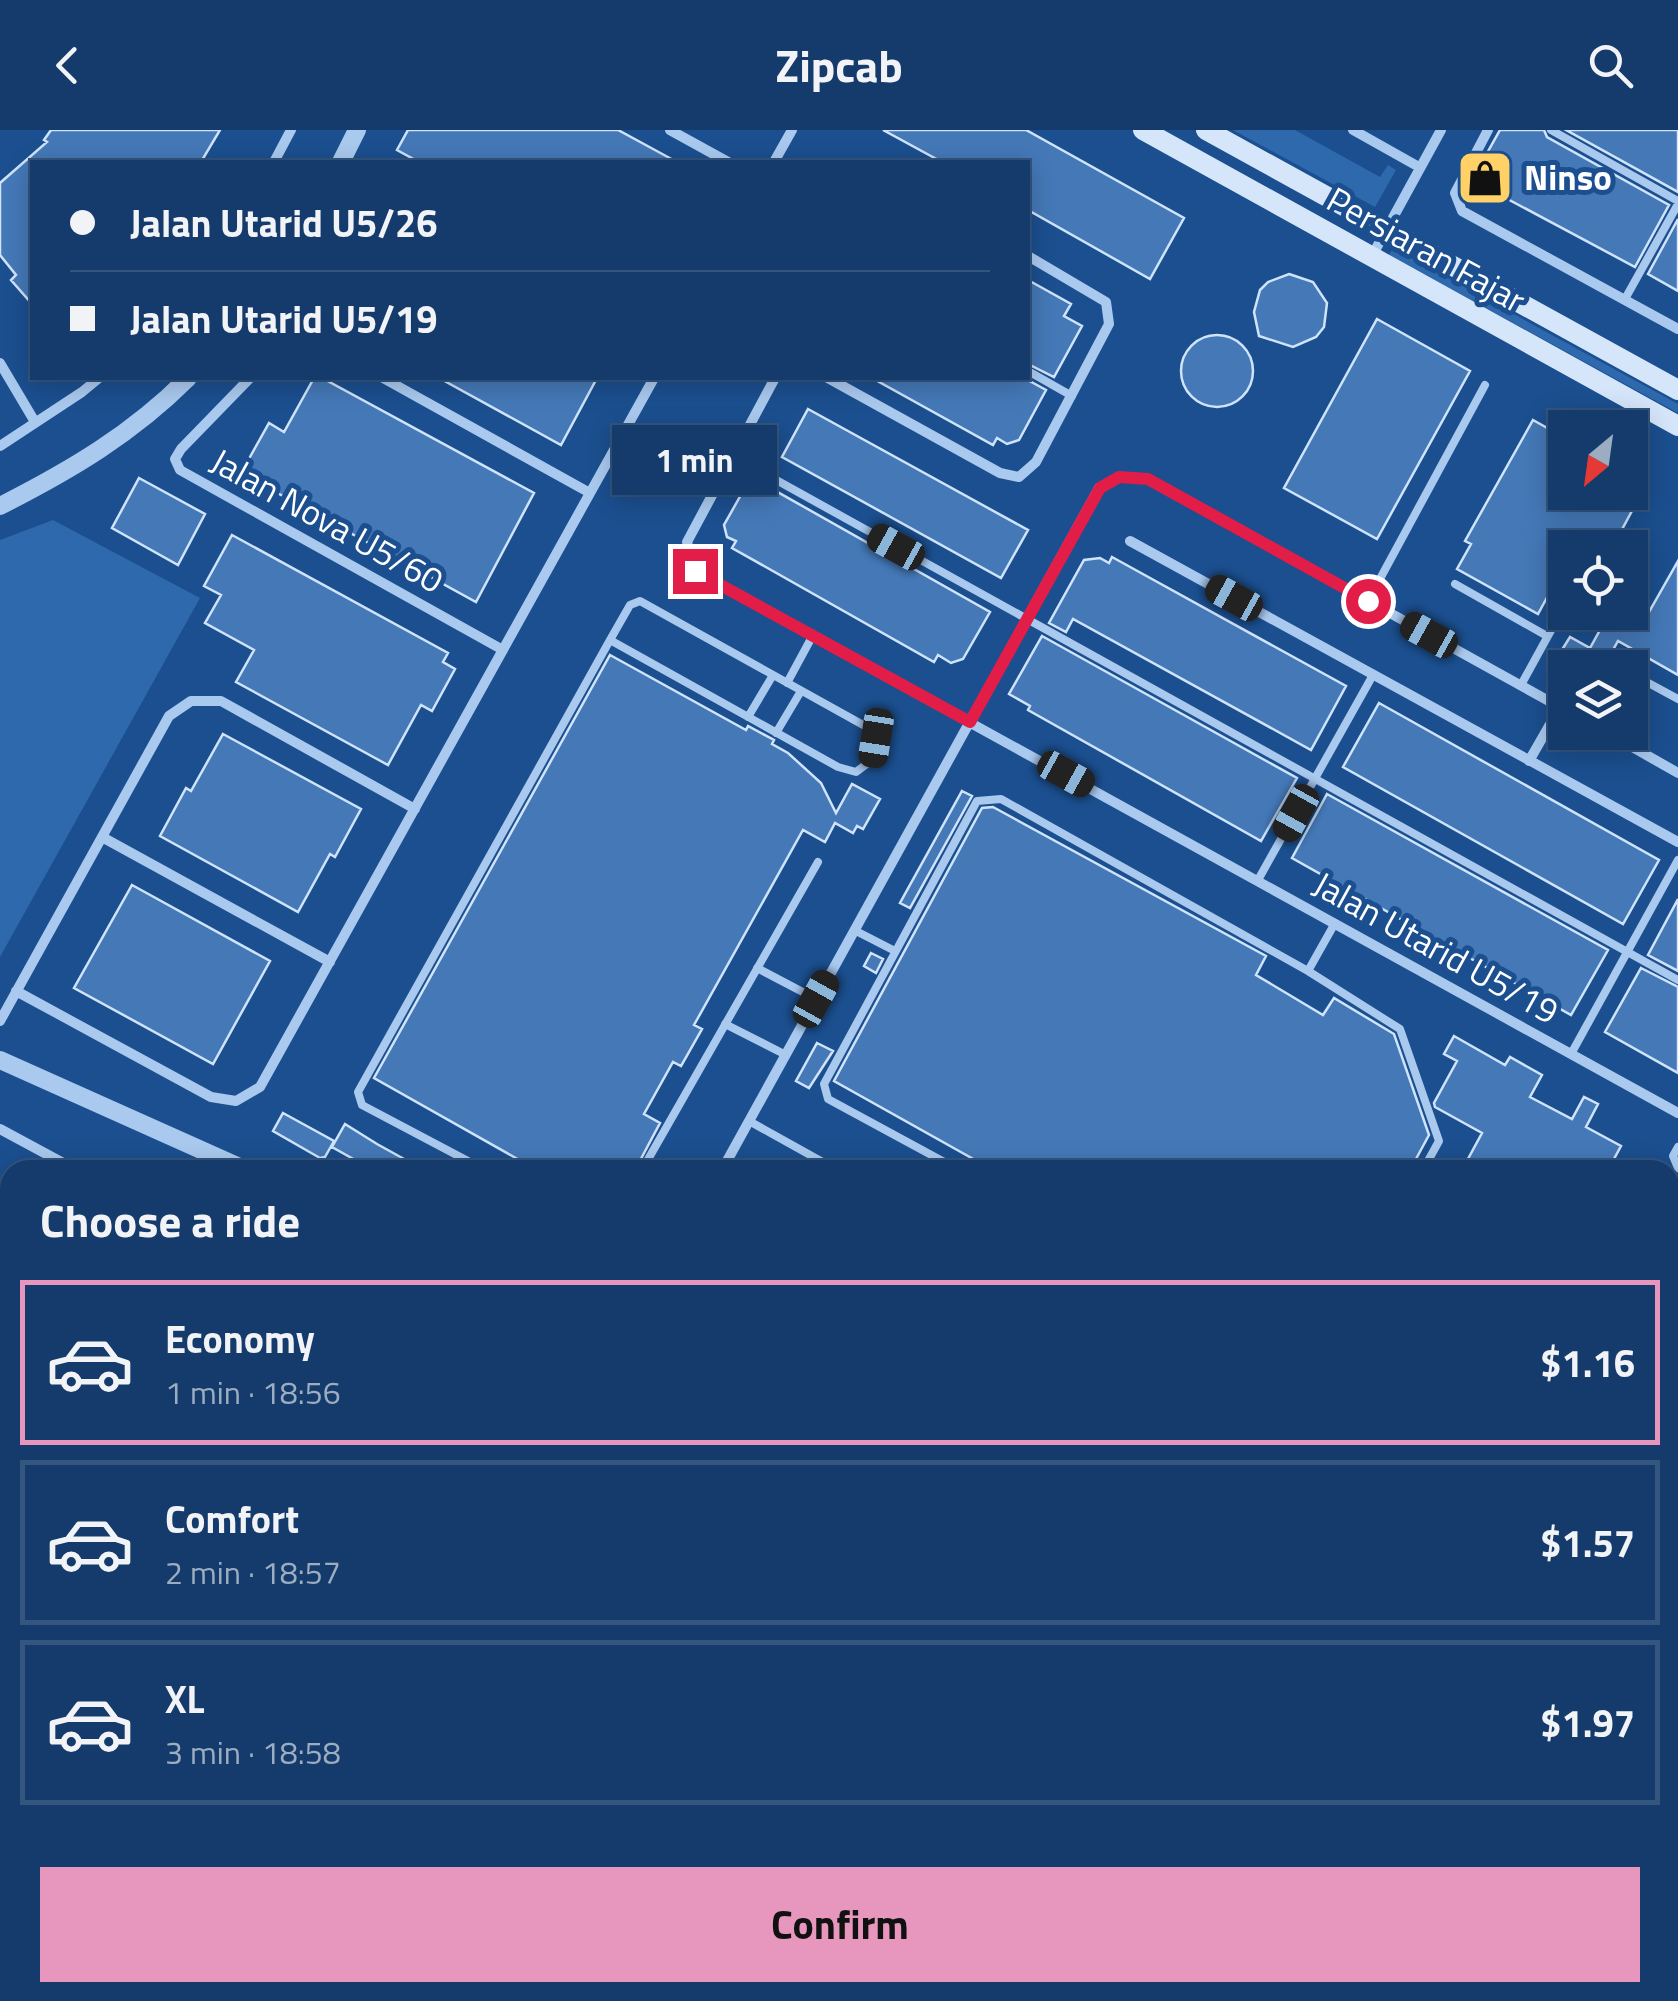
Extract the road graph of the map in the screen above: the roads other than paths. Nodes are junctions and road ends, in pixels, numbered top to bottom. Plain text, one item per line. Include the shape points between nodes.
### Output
1 (291, 130) edge
2 (356, 130) edge
3 (670, 130) edge
4 (792, 130) edge
5 (1143, 130) edge
6 (1206, 130) edge
7 (1353, 130) edge
8 (1441, 130) edge
9 (1488, 130) edge
10 (1551, 130) edge
11 (275, 160) edge
12 (344, 160) edge
13 (724, 160) edge
14 (775, 160) edge
15 (1419, 167) junction
16 (1678, 202) edge
17 (1385, 230) junction
18 (1030, 257) edge
19 (1371, 258) junction
20 (1625, 299) junction
21 (1678, 329) edge
22 (0, 363) edge
23 (1030, 372) edge
24 (97, 380) edge
25 (186, 380) edge
26 (248, 380) edge
27 (387, 380) edge
28 (653, 380) edge
29 (775, 380) edge
30 (832, 380) edge
31 (1484, 385) dead end
32 (1678, 390) edge
33 (1072, 396) junction
34 (35, 422) junction
35 (1678, 426) edge
36 (0, 446) edge
37 (733, 456) junction
38 (590, 493) junction
39 (0, 506) edge
40 (1130, 540) dead end
41 (1455, 584) dead end
42 (1368, 601) junction
43 (1026, 620) junction
44 (1551, 630) edge
45 (813, 635) junction
46 (1548, 636) junction
47 (610, 640) junction
48 (503, 650) junction
49 (1372, 674) junction
50 (773, 676) junction
51 (786, 683) junction
52 (1648, 683) edge
53 (1521, 686) junction
54 (801, 691) junction
55 (1678, 699) edge
56 (1548, 701) edge
57 (748, 717) junction
58 (970, 722) junction
59 (1548, 732) edge
60 (776, 733) junction
61 (1638, 750) edge
62 (1530, 761) junction
63 (1678, 773) edge
64 (1315, 779) junction
65 (415, 808) junction
66 (102, 837) junction
67 (1678, 842) edge
68 (1678, 860) edge
69 (818, 862) dead end
70 (1258, 880) junction
71 (1335, 923) junction
72 (854, 930) junction
73 (894, 950) junction
74 (1627, 952) junction
75 (330, 962) junction
76 (757, 968) junction
77 (1308, 971) junction
78 (1678, 980) edge
79 (16, 991) junction
80 (816, 999) junction
81 (0, 1021) edge
82 (725, 1024) junction
83 (786, 1054) junction
84 (1571, 1054) junction
85 (0, 1060) edge
86 (1678, 1113) edge
87 (749, 1121) junction
88 (0, 1129) edge
89 (57, 1160) edge
90 (224, 1160) edge
91 (465, 1160) edge
92 (648, 1160) edge
93 (728, 1160) edge
94 (819, 1160) edge
95 (941, 1160) edge
96 (1429, 1160) edge

1 - 11 street
2 - 12 street
3 - 13 street
4 - 14 street
5 - 19 main road, Persiaran Fajar
6 - 17 main road, Persiaran Fajar
7 - 15 street
8 - 15 street
9 - 20 street via 1456,193 1462,211
10 - 16 lane
15 - 17 street
16 - 20 lane
17 - 19 street
17 - 32 main road, Persiaran Fajar
18 - 33 street via 1106,302 1109,324
19 - 35 main road, Persiaran Fajar
20 - 21 street
22 - 34 street
23 - 33 lane
24 - 34 street
25 - 39 street via 74,469
26 - 48 street, Jalan Nova U5/60 via 181,449 180,470
27 - 38 street
28 - 38 street
29 - 37 street
30 - 33 street via 1000,472 1020,476 1036,462
31 - 42 lane
34 - 36 street
37 - 43 lane
37 - 45 street, Jalan Utarid U5/19 via 687,542 695,571
38 - 48 street
40 - 49 street
41 - 46 lane
42 - 43 street via 1148,479 1119,477 1100,488
42 - 53 street
43 - 58 street
43 - 64 lane
44 - 46 lane
45 - 51 lane
45 - 58 street, Jalan Utarid U5/19
46 - 53 lane
47 - 50 lane via 630,605 640,601
47 - 57 lane
47 - 91 lane via 358,1092 362,1105
48 - 65 street
49 - 62 street
49 - 64 lane
50 - 51 lane
50 - 57 lane
51 - 54 lane
52 - 55 lane
53 - 56 street
54 - 60 lane
54 - 60 lane via 865,726 876,738 872,760 856,772 838,767
57 - 60 lane
58 - 70 street, Jalan Utarid U5/19
58 - 72 street
59 - 62 street
61 - 63 street
62 - 67 street
64 - 70 lane
64 - 74 lane
65 - 66 street via 221,701 191,701 170,716
65 - 75 street
66 - 75 street
66 - 79 street
68 - 74 lane
69 - 76 lane
70 - 71 street, Jalan Utarid U5/19
71 - 77 lane
71 - 84 street, Jalan Utarid U5/19
72 - 73 lane
72 - 80 street
73 - 77 lane via 977,801 1001,799
73 - 95 lane via 824,1084 828,1099
74 - 78 lane
74 - 84 lane
75 - 79 street via 260,1087 236,1101 212,1097
76 - 80 lane
76 - 82 lane
77 - 96 lane via 1400,1029 1440,1141
79 - 81 street
80 - 83 street
82 - 83 lane
82 - 92 lane
83 - 87 street
84 - 86 street, Jalan Utarid U5/19
85 - 90 street
87 - 93 street
87 - 94 lane
88 - 89 street

